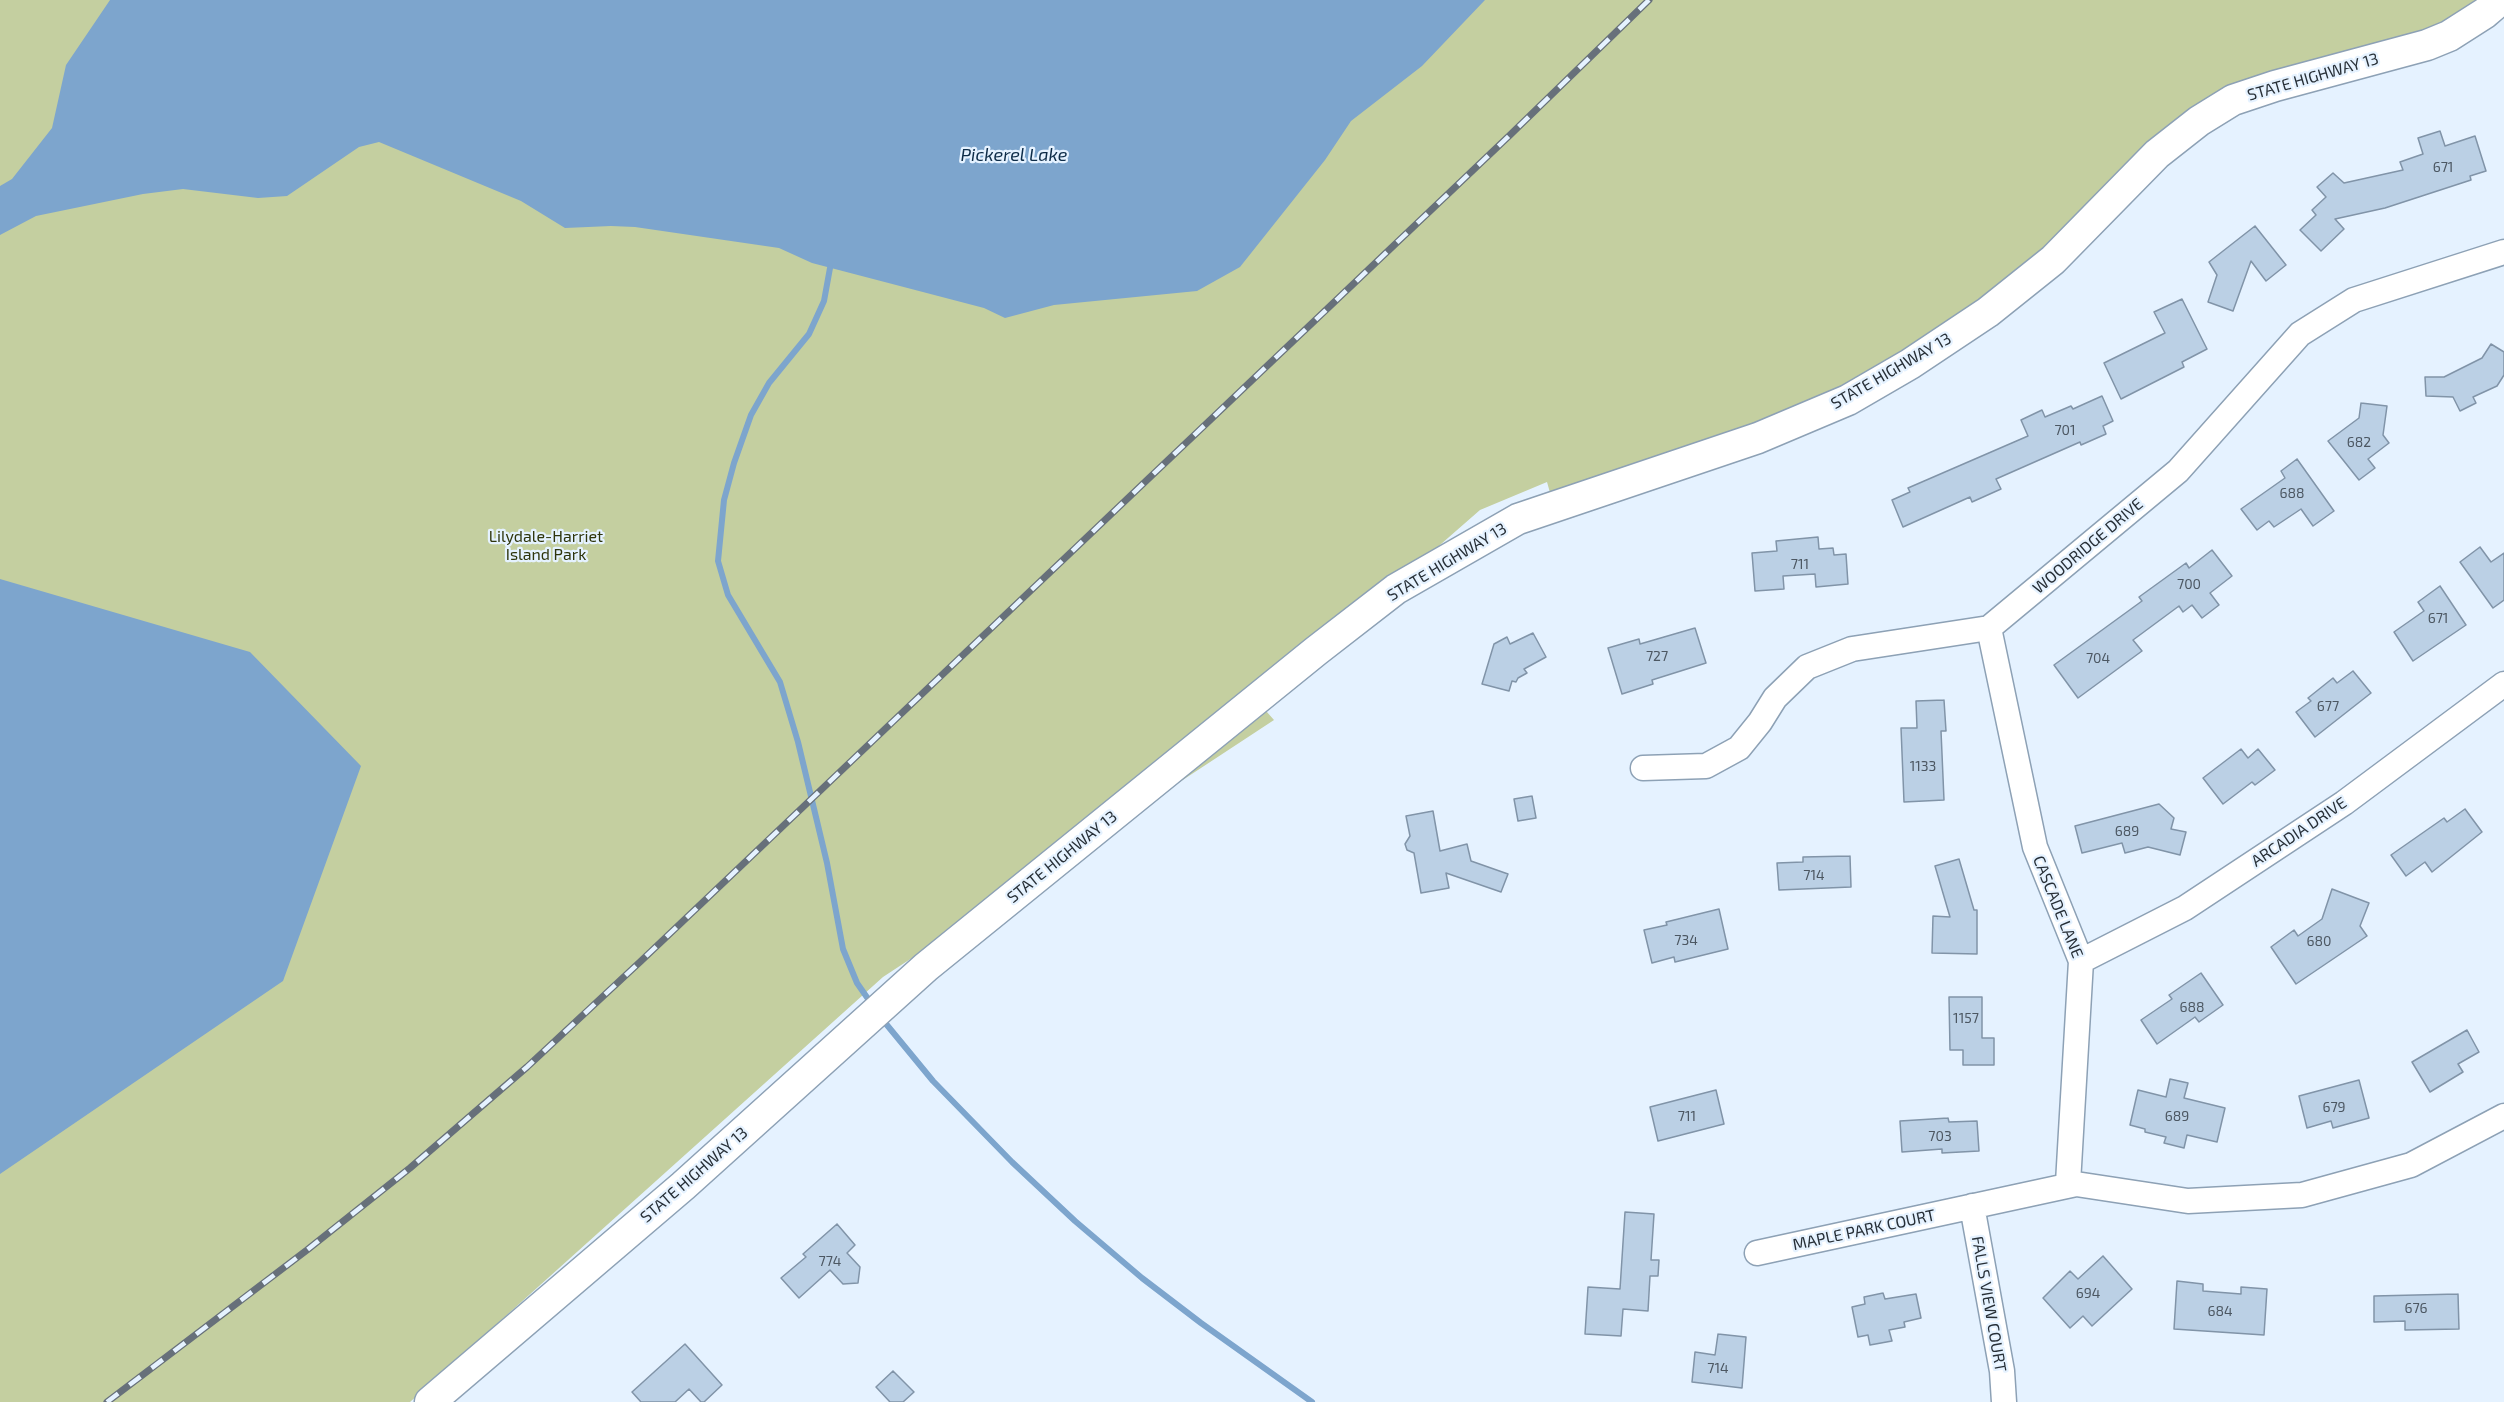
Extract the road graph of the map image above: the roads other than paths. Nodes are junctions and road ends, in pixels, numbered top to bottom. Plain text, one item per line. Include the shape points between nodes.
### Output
1 (2500, 0) edge
2 (2504, 252) edge
3 (1989, 628) junction
4 (2504, 684) edge
5 (1643, 768) dead end
6 (2081, 960) junction
7 (2504, 1116) edge
8 (2076, 1184) junction
9 (1972, 1206) junction
10 (1757, 1253) dead end
11 (430, 1402) edge
12 (2004, 1402) edge

1 - 11 street, STATE HIGHWAY 13 via 2485,14 2427,45 2233,100 2157,154 2053,260 1988,312 1848,400 1758,438 1518,519 1396,589 926,967 737,1138
2 - 3 street, WOODRIDGE DRIVE via 2354,300 2300,334 2178,471
3 - 5 street via 1852,649 1807,667 1775,698 1739,748 1706,766
3 - 6 street, CASCADE LANE via 2035,847
4 - 6 street, ARCADIA DRIVE via 2344,803 2195,901
6 - 8 street, CASCADE LANE via 2068,1183
7 - 8 street via 2411,1165 2302,1195 2188,1201
8 - 9 street, MAPLE PARK COURT
9 - 10 street, MAPLE PARK COURT
9 - 12 street, FALLS VIEW COURT

